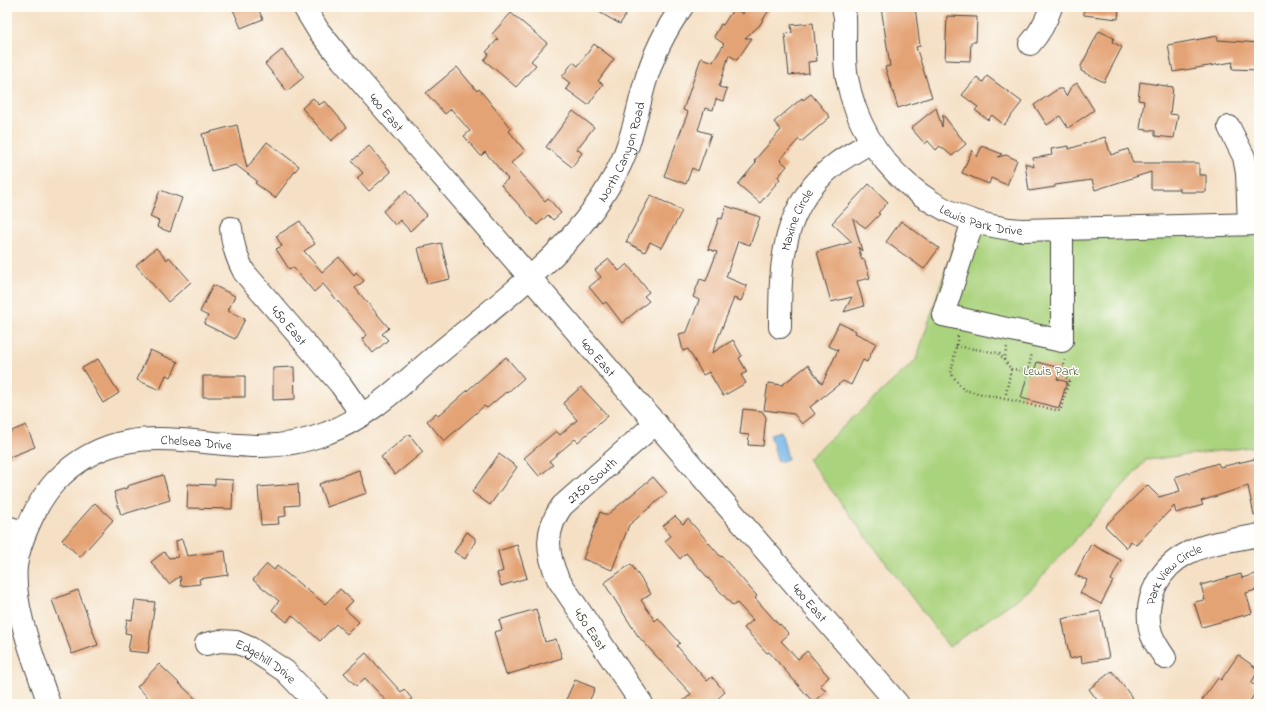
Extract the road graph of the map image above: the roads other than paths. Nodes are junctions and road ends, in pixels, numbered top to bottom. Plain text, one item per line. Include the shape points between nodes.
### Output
1 (304, 7) edge
2 (682, 7) edge
3 (843, 7) edge
4 (1051, 7) edge
5 (1030, 44) dead end
6 (1229, 127) dead end
7 (871, 142) junction
8 (973, 221) junction
9 (1254, 224) edge
10 (231, 228) dead end
11 (1062, 228) junction
12 (530, 277) junction
13 (780, 327) dead end
14 (362, 414) junction
15 (656, 423) junction
16 (16, 530) edge
17 (1259, 535) edge
18 (549, 550) joint
19 (206, 644) dead end
20 (1165, 658) dead end
21 (49, 704) edge
22 (317, 704) edge
23 (642, 704) edge
24 (898, 704) edge

1 - 12 street, 400 East via 318,30 342,60
2 - 12 street, North Canyon Road via 650,68 633,132 611,182 571,237
3 - 7 street, Lewis Park Drive via 847,77 859,118
4 - 5 street via 1046,21
6 - 9 street via 1244,157
7 - 8 street, Lewis Park Drive via 885,162 910,187 949,211
7 - 13 street, Maxine Circle via 824,175 803,200 796,214 783,256
8 - 11 street, Lewis Park Drive via 1010,229
8 - 11 street via 943,315 1062,341
9 - 11 street, Lewis Park Drive
10 - 14 street, 450 East via 237,258 244,272
12 - 14 street, Chelsea Drive via 386,398
12 - 15 street, 400 East
14 - 16 street, Chelsea Drive via 333,431 294,443 260,446 158,438 134,440 112,446 87,457 53,484 35,510
15 - 18 street, 2750 South via 562,506 550,532
15 - 24 street, 400 East
16 - 21 street, Chelsea Drive via 19,552 16,565 17,591 26,632
17 - 20 street, Park View Circle via 1201,548 1188,553 1166,570 1152,593 1149,605 1150,629
18 - 23 street, 450 East via 558,579
19 - 22 street, Edgehill Drive via 220,641 236,642 250,648 285,671

